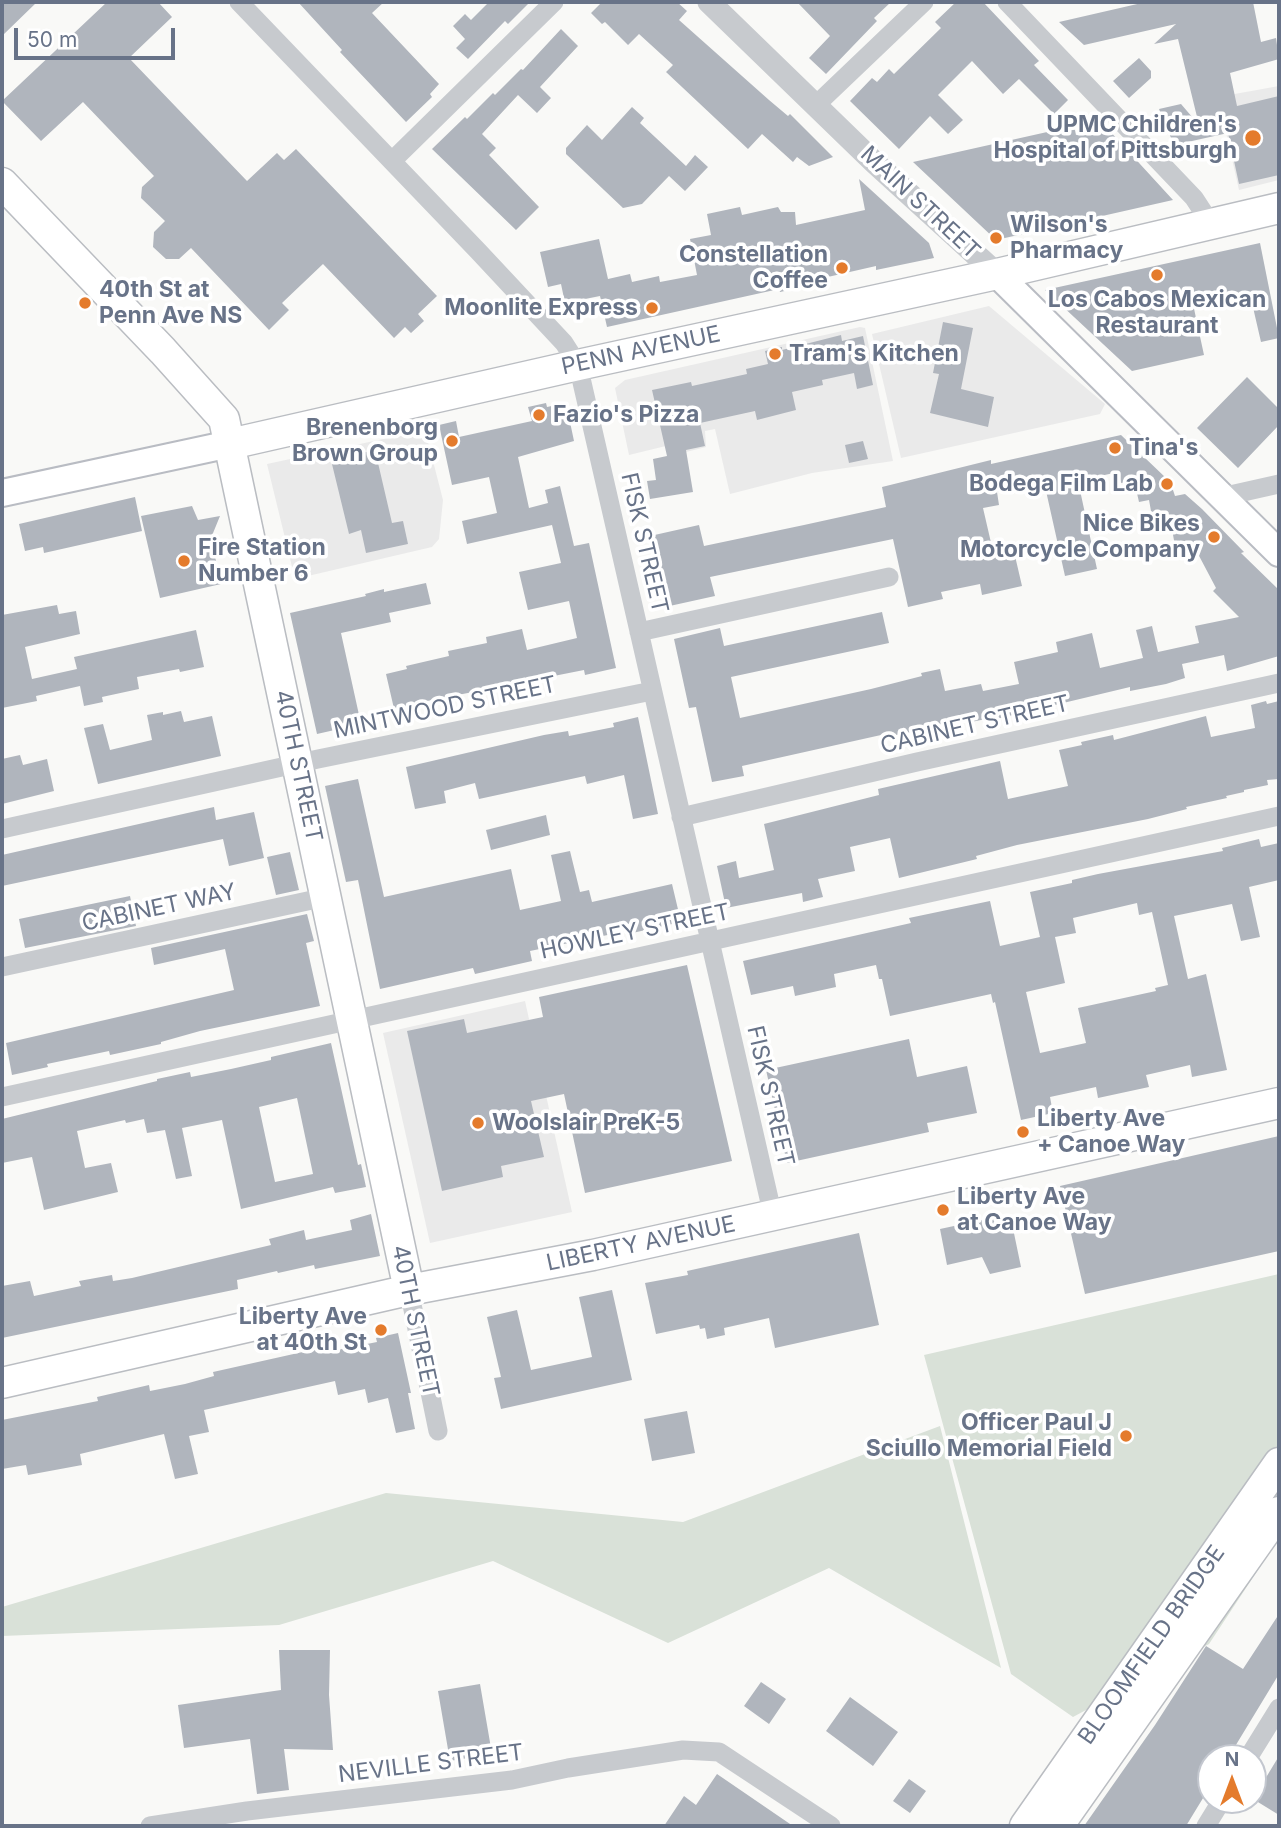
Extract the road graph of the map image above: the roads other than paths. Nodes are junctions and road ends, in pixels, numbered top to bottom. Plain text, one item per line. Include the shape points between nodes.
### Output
1 (239, 2) edge
2 (554, 2) edge
3 (709, 2) edge
4 (924, 2) edge
5 (1013, 3) edge
6 (816, 105) junction
7 (392, 161) junction
8 (2, 183) edge
9 (1279, 208) edge
10 (1211, 224) junction
11 (997, 274) junction
12 (578, 365) junction
13 (230, 444) junction
14 (1279, 484) edge
15 (2, 493) edge
16 (1222, 497) junction
17 (1279, 554) edge
18 (889, 578) dead end
19 (639, 632) junction
20 (1279, 682) edge
21 (652, 691) junction
22 (298, 765) junction
23 (1279, 816) edge
24 (681, 817) junction
25 (2, 829) edge
26 (326, 897) junction
27 (710, 941) junction
28 (2, 967) edge
29 (352, 1020) junction
30 (2, 1097) edge
31 (1279, 1104) edge
32 (773, 1216) junction
33 (409, 1290) junction
34 (2, 1383) edge
35 (438, 1431) dead end
36 (1279, 1463) edge
37 (1279, 1512) edge
38 (1279, 1708) edge
39 (1257, 1744) edge
40 (150, 1826) edge
41 (831, 1826) edge
42 (1025, 1826) edge
43 (1058, 1826) edge

1 - 7 street, FISK STREET
2 - 7 street
3 - 6 street, MAIN STREET
4 - 6 street
5 - 10 street via 1194,198
6 - 11 street, MAIN STREET
7 - 12 street, FISK STREET via 564,344
8 - 13 main road, 40TH STREET via 224,419
9 - 10 main road, PENN AVENUE
10 - 11 main road, PENN AVENUE
11 - 12 main road, PENN AVENUE
11 - 16 main road, MAIN STREET
12 - 13 main road, PENN AVENUE
12 - 19 street, FISK STREET
13 - 15 main road, PENN AVENUE
13 - 22 main road, 40TH STREET
14 - 16 street
16 - 17 main road, MAIN STREET
18 - 19 street
19 - 21 street, FISK STREET
20 - 24 street, CABINET STREET
21 - 22 street, MINTWOOD STREET
21 - 24 street, FISK STREET
22 - 25 street, MINTWOOD STREET
22 - 26 main road, 40TH STREET
23 - 27 street, HOWLEY STREET
24 - 27 street, FISK STREET
26 - 28 street, CABINET WAY
26 - 29 main road, 40TH STREET
27 - 29 street, HOWLEY STREET
27 - 32 street, FISK STREET
29 - 30 street, HOWLEY STREET
29 - 33 main road, 40TH STREET
31 - 32 main road, LIBERTY AVENUE
32 - 33 main road, LIBERTY AVENUE
33 - 34 main road, LIBERTY AVENUE
33 - 35 street, 40TH STREET
36 - 42 main road, BLOOMFIELD BRIDGE
37 - 43 main road, BLOOMFIELD BRIDGE
38 - 39 street
40 - 41 street, NEVILLE STREET via 512,1780 683,1750 719,1752

